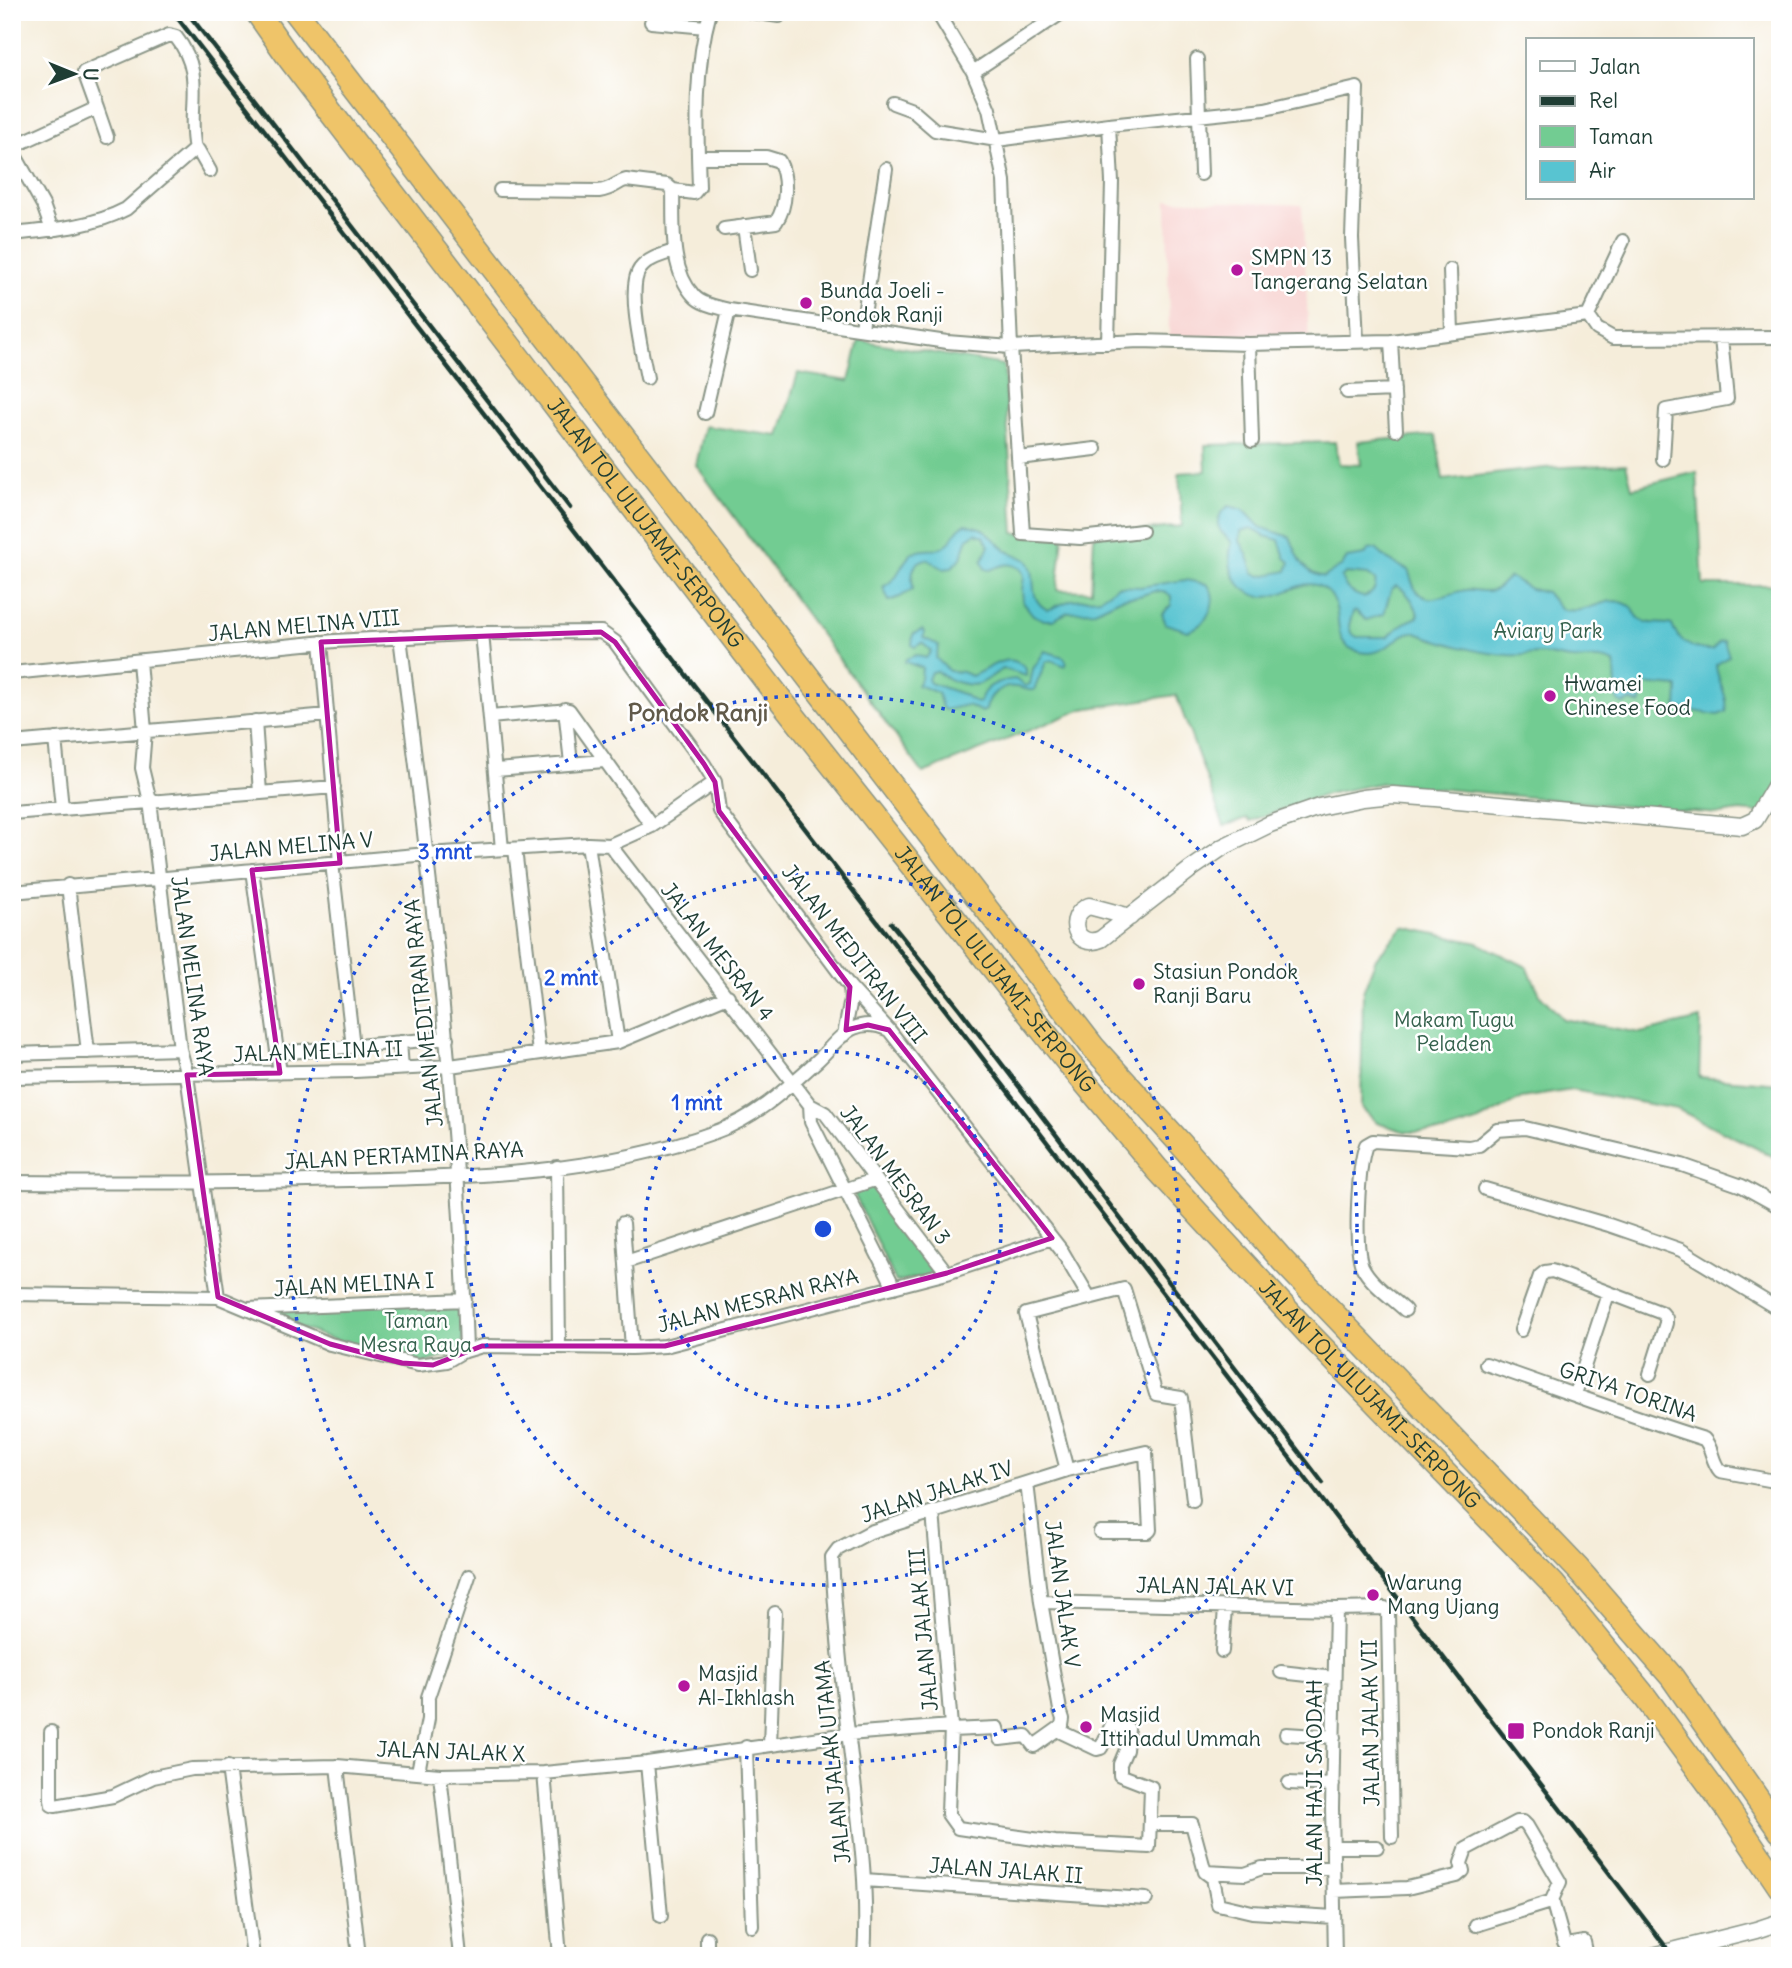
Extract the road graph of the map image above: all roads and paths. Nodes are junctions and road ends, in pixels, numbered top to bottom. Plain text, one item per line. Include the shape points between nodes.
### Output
1 (257, 12) edge
2 (296, 12) edge
3 (710, 12) edge
4 (752, 12) edge
5 (937, 12) edge
6 (1063, 12) edge
7 (779, 16) dead end
8 (651, 22) dead end
9 (706, 27) junction
10 (1196, 59) dead end
11 (973, 72) junction
12 (893, 103) dead end
13 (97, 108) junction
14 (1199, 117) junction
15 (1109, 125) junction
16 (107, 137) dead end
17 (997, 140) junction
18 (12, 149) edge
19 (195, 149) junction
20 (698, 157) junction
21 (886, 169) dead end
22 (210, 171) dead end
23 (1201, 174) dead end
24 (500, 190) dead end
25 (673, 190) junction
26 (744, 226) junction
27 (724, 229) dead end
28 (52, 230) junction
29 (12, 234) edge
30 (1623, 242) dead end
31 (674, 251) junction
32 (750, 270) dead end
33 (1450, 270) dead end
34 (729, 310) junction
35 (1588, 316) junction
36 (862, 328) junction
37 (1452, 333) junction
38 (1780, 337) edge
39 (1721, 338) junction
40 (1357, 341) junction
41 (1391, 341) junction
42 (1108, 343) junction
43 (1249, 344) junction
44 (1011, 346) junction
45 (647, 378) dead end
46 (1394, 390) junction
47 (1347, 392) dead end
48 (705, 413) dead end
49 (1396, 430) dead end
50 (1252, 441) dead end
51 (1095, 449) dead end
52 (1018, 458) junction
53 (1664, 460) dead end
54 (1142, 531) dead end
55 (601, 632) joint
56 (482, 633) junction
57 (400, 637) junction
58 (321, 642) junction
59 (139, 660) junction
60 (12, 673) edge
61 (565, 709) junction
62 (328, 715) junction
63 (490, 717) junction
64 (255, 721) junction
65 (145, 731) junction
66 (55, 739) junction
67 (12, 743) edge
68 (604, 761) junction
69 (571, 763) junction
70 (495, 770) junction
71 (1780, 778) edge
72 (715, 782) junction
73 (334, 787) junction
74 (261, 793) junction
75 (150, 801) junction
76 (62, 808) junction
77 (12, 813) edge
78 (652, 826) junction
79 (587, 844) junction
80 (610, 845) junction
81 (509, 849) junction
82 (427, 854) junction
83 (336, 863) junction
84 (253, 870) junction
85 (159, 877) junction
86 (68, 885) junction
87 (12, 892) edge
88 (1101, 908) junction
89 (1130, 917) junction
90 (1106, 935) junction
91 (850, 986) junction
92 (728, 996) junction
93 (889, 1030) junction
94 (844, 1035) junction
95 (447, 1038) junction
96 (400, 1042) junction
97 (618, 1042) junction
98 (353, 1047) junction
99 (180, 1049) junction
100 (88, 1052) junction
101 (278, 1053) junction
102 (539, 1053) junction
103 (12, 1054) edge
104 (450, 1066) junction
105 (402, 1068) junction
106 (281, 1073) junction
107 (187, 1075) junction
108 (12, 1077) edge
109 (793, 1083) junction
110 (810, 1105) junction
111 (557, 1167) junction
112 (459, 1177) junction
113 (874, 1180) junction
114 (12, 1182) edge
115 (202, 1183) junction
116 (846, 1189) junction
117 (1485, 1189) dead end
118 (1780, 1207) edge
119 (622, 1223) dead end
120 (1052, 1238) junction
121 (625, 1262) junction
122 (947, 1273) junction
123 (894, 1287) junction
124 (12, 1294) edge
125 (1608, 1294) junction
126 (218, 1297) junction
127 (1089, 1297) junction
128 (465, 1300) junction
129 (244, 1309) junction
130 (1405, 1310) dead end
131 (1780, 1310) edge
132 (1521, 1330) dead end
133 (559, 1347) junction
134 (632, 1348) junction
135 (466, 1350) junction
136 (1486, 1364) dead end
137 (1650, 1374) dead end
138 (1575, 1394) junction
139 (1066, 1470) junction
140 (1780, 1482) edge
141 (1027, 1483) junction
142 (1193, 1500) dead end
143 (933, 1512) junction
144 (1100, 1532) dead end
145 (832, 1564) joint
146 (469, 1576) dead end
147 (1041, 1602) junction
148 (1225, 1607) junction
149 (1336, 1609) junction
150 (1387, 1609) joint
151 (775, 1613) dead end
152 (1222, 1651) dead end
153 (1281, 1672) dead end
154 (1335, 1678) junction
155 (1062, 1726) junction
156 (951, 1728) junction
157 (51, 1732) dead end
158 (848, 1734) junction
159 (1286, 1734) dead end
160 (1334, 1737) junction
161 (770, 1745) junction
162 (746, 1747) junction
163 (647, 1763) junction
164 (337, 1766) junction
165 (228, 1767) junction
166 (418, 1772) junction
167 (544, 1773) junction
168 (440, 1774) junction
169 (1289, 1783) dead end
170 (1333, 1786) junction
171 (1150, 1824) junction
172 (1780, 1831) edge
173 (1392, 1836) dead end
174 (1333, 1847) junction
175 (1377, 1847) dead end
176 (1333, 1868) junction
177 (1205, 1872) junction
178 (864, 1880) junction
179 (1780, 1888) edge
180 (1334, 1891) junction
181 (1146, 1899) dead end
182 (1553, 1901) junction
183 (661, 1916) dead end
184 (1334, 1917) junction
185 (1780, 1922) edge
186 (752, 1926) dead end
187 (1476, 1926) dead end
188 (707, 1938) dead end
189 (253, 1956) edge
190 (359, 1956) edge
191 (460, 1956) edge
192 (560, 1956) edge
193 (707, 1956) edge
194 (864, 1956) edge
195 (1335, 1956) edge
196 (1587, 1956) edge
197 (1653, 1956) edge

1 - 179 highway, JALAN TOL ULUJAMI–SERPONG via 780,699 1067,1061 1157,1168 1308,1332 1553,1584 1645,1697
2 - 172 highway, JALAN TOL ULUJAMI–SERPONG via 1093,1047 1283,1261 1578,1569 1672,1677
3 - 9 street
4 - 7 street
5 - 11 street
6 - 11 street
8 - 9 street
9 - 20 street via 700,60
10 - 14 street
11 - 17 street
12 - 17 street via 912,110 934,130
13 - 16 street
13 - 18 street
13 - 19 street via 84,72 169,35 176,37 193,71
14 - 15 street
14 - 23 street
14 - 40 street via 1265,109 1357,88 1352,271
15 - 17 street
15 - 42 street
17 - 44 street via 1008,232
18 - 28 street
19 - 22 street
19 - 28 street via 126,209
20 - 25 street via 697,191
20 - 26 street via 779,161 784,170 782,213 776,222
21 - 36 street
24 - 25 street via 599,191 626,180 667,185
25 - 31 street
26 - 27 street
26 - 32 street
28 - 29 street
30 - 35 street
31 - 34 street via 695,298
31 - 45 street via 646,262 635,278 636,318
33 - 37 street
34 - 36 street
34 - 48 street
35 - 37 street
35 - 39 street via 1597,329 1613,338
36 - 44 street via 947,342
37 - 41 street
38 - 39 street
39 - 53 street via 1727,398 1666,410
40 - 41 street
40 - 43 street
41 - 46 street
42 - 43 street
42 - 44 street
43 - 50 street
44 - 52 street
46 - 47 street
46 - 49 street
51 - 52 street
52 - 54 street via 1023,534 1080,538
55 - 56 street, JALAN MELINA VIII
55 - 72 street, JALAN MEDITRAN VIII via 615,642
56 - 57 street, JALAN MELINA VIII
56 - 63 street
57 - 58 street, JALAN MELINA VIII
57 - 82 street, JALAN MEDITRAN RAYA
58 - 59 street, JALAN MELINA VIII
58 - 62 street
59 - 60 street, JALAN MELINA VIII
59 - 65 street, JALAN MELINA RAYA
61 - 63 street
61 - 68 street via 574,715
61 - 69 street
62 - 64 street
62 - 73 street
63 - 70 street
64 - 65 street
64 - 74 street
65 - 66 street
65 - 75 street, JALAN MELINA RAYA via 142,768
66 - 67 street
66 - 76 street
68 - 69 street
68 - 78 street
69 - 70 street
70 - 81 street
71 - 89 street via 1755,820 1742,826 1393,796 1319,807 1223,847
72 - 78 street
72 - 91 street, JALAN MEDITRAN VIII via 719,811
73 - 74 street
73 - 83 street
74 - 75 street
75 - 76 street
75 - 85 street, JALAN MELINA RAYA
76 - 77 street
78 - 80 street
79 - 80 street, JALAN MELINA V
79 - 81 street, JALAN MELINA V
79 - 97 street
80 - 92 street, JALAN MESRAN 4
81 - 82 street, JALAN MELINA V
81 - 102 street
82 - 83 street, JALAN MELINA V
82 - 95 street, JALAN MEDITRAN RAYA
83 - 84 street, JALAN MELINA V
83 - 98 street
84 - 85 street, JALAN MELINA V
84 - 101 street
85 - 86 street, JALAN MELINA V
85 - 99 street, JALAN MELINA RAYA
86 - 87 street, JALAN MELINA V
86 - 100 street
88 - 89 street
88 - 90 street via 1110,923
88 - 90 street via 1083,908 1075,918 1075,930 1089,942
89 - 90 street
91 - 93 street, JALAN MEDITRAN VIII
91 - 94 street
92 - 97 street, JALAN MELINA II
92 - 109 street, JALAN MESRAN 4
93 - 94 street, JALAN PERTAMINA RAYA via 868,1024
93 - 120 street, JALAN MEDITRAN VIII
94 - 109 street, JALAN PERTAMINA RAYA
95 - 96 street, JALAN MELINA II
95 - 104 street, JALAN MEDITRAN RAYA
96 - 98 street, JALAN MELINA II
96 - 105 street
97 - 102 street, JALAN MELINA II
98 - 101 street, JALAN MELINA II
99 - 100 street
99 - 107 street, JALAN MELINA RAYA
100 - 103 street
101 - 106 street
102 - 104 street, JALAN MELINA II
104 - 105 street, JALAN MELINA II
104 - 112 street, JALAN MEDITRAN RAYA
105 - 106 street, JALAN MELINA II
106 - 107 street, JALAN MELINA II
107 - 108 street, JALAN MELINA II
107 - 115 street, JALAN MELINA RAYA
109 - 110 street, JALAN MESRAN 3
109 - 111 street, JALAN PERTAMINA RAYA via 759,1111 719,1131 670,1147
110 - 113 street, JALAN MESRAN 3 via 825,1113
110 - 116 street, JALAN MESRAN 3 via 811,1122
111 - 112 street, JALAN PERTAMINA RAYA
111 - 133 street
112 - 115 street, JALAN PERTAMINA RAYA
112 - 128 street
113 - 116 street
113 - 122 street, JALAN MESRAN 3
114 - 115 street, JALAN PERTAMINA RAYA
115 - 126 street, JALAN MELINA RAYA
116 - 121 street
116 - 123 street, JALAN MESRAN 3
117 - 131 street via 1681,1250
118 - 130 street via 1742,1186 1682,1165 1525,1128 1497,1130 1469,1147 1373,1141 1366,1144 1360,1169 1362,1266
119 - 121 street
120 - 122 street, JALAN MESRAN RAYA
120 - 127 street, JALAN MEDITRAN VIII
121 - 134 street
122 - 123 street, JALAN MESRAN RAYA
123 - 134 street, JALAN MESRAN RAYA via 665,1346
124 - 126 street
125 - 132 street via 1545,1272
125 - 137 street via 1666,1318
125 - 138 street
126 - 129 street, JALAN MESRAN RAYA
127 - 139 street via 1026,1314
127 - 142 street via 1125,1290 1156,1394 1181,1398
128 - 129 street, JALAN MELINA I
128 - 135 street
129 - 135 street, JALAN MESRAN RAYA via 330,1345 402,1363 433,1364
133 - 134 street, JALAN MESRAN RAYA
133 - 135 street, JALAN MESRAN RAYA
136 - 138 street, GRIYA TORINA
138 - 140 street, GRIYA TORINA via 1703,1439 1720,1471
139 - 141 street, JALAN JALAK IV
139 - 144 street, JALAN JALAK IV via 1147,1453 1150,1530
141 - 143 street, JALAN JALAK IV
141 - 147 street, JALAN JALAK V
143 - 145 street, JALAN JALAK IV via 870,1532 838,1549
143 - 156 street, JALAN JALAK III
145 - 158 street, JALAN JALAK UTAMA
146 - 166 street via 428,1697
147 - 148 street, JALAN JALAK VI
147 - 155 street, JALAN JALAK V
148 - 149 street, JALAN JALAK VI
148 - 152 street
149 - 150 street, JALAN JALAK VI
149 - 154 street, JALAN HAJI SAODAH
150 - 173 street, JALAN JALAK VII
151 - 161 street
153 - 154 street
154 - 160 street, JALAN HAJI SAODAH
155 - 156 street via 1034,1746 1026,1735 1000,1739 997,1728
155 - 171 street via 1064,1734 1097,1749 1112,1724 1128,1729 1120,1775 1151,1787
156 - 158 street, JALAN JALAK III
156 - 171 street via 948,1814 958,1828 1055,1842 1149,1847
157 - 165 street, JALAN JALAK X via 51,1800 55,1806 113,1796 170,1772
158 - 161 street, JALAN JALAK X
158 - 178 street, JALAN JALAK UTAMA
159 - 160 street
160 - 170 street, JALAN HAJI SAODAH
161 - 162 street, JALAN JALAK X
162 - 163 street, JALAN JALAK X
162 - 186 street
163 - 167 street, JALAN JALAK X
163 - 183 street
164 - 165 street, JALAN JALAK X
164 - 166 street, JALAN JALAK X
164 - 190 street
165 - 189 street
166 - 168 street, JALAN JALAK X
167 - 168 street, JALAN JALAK X
167 - 192 street
168 - 191 street
169 - 170 street
170 - 174 street, JALAN HAJI SAODAH
171 - 177 street via 1192,1824
174 - 175 street
174 - 176 street, JALAN HAJI SAODAH
176 - 177 street
176 - 180 street, JALAN HAJI SAODAH
177 - 184 street via 1213,1878 1218,1905
178 - 181 street, JALAN JALAK II
178 - 194 street, JALAN JALAK UTAMA
180 - 182 street via 1407,1888 1457,1876 1463,1871 1466,1849 1522,1822 1560,1882
180 - 184 street, JALAN HAJI SAODAH
182 - 187 street
182 - 196 street via 1565,1944 1584,1942
184 - 195 street, JALAN HAJI SAODAH
185 - 197 street
188 - 193 street

